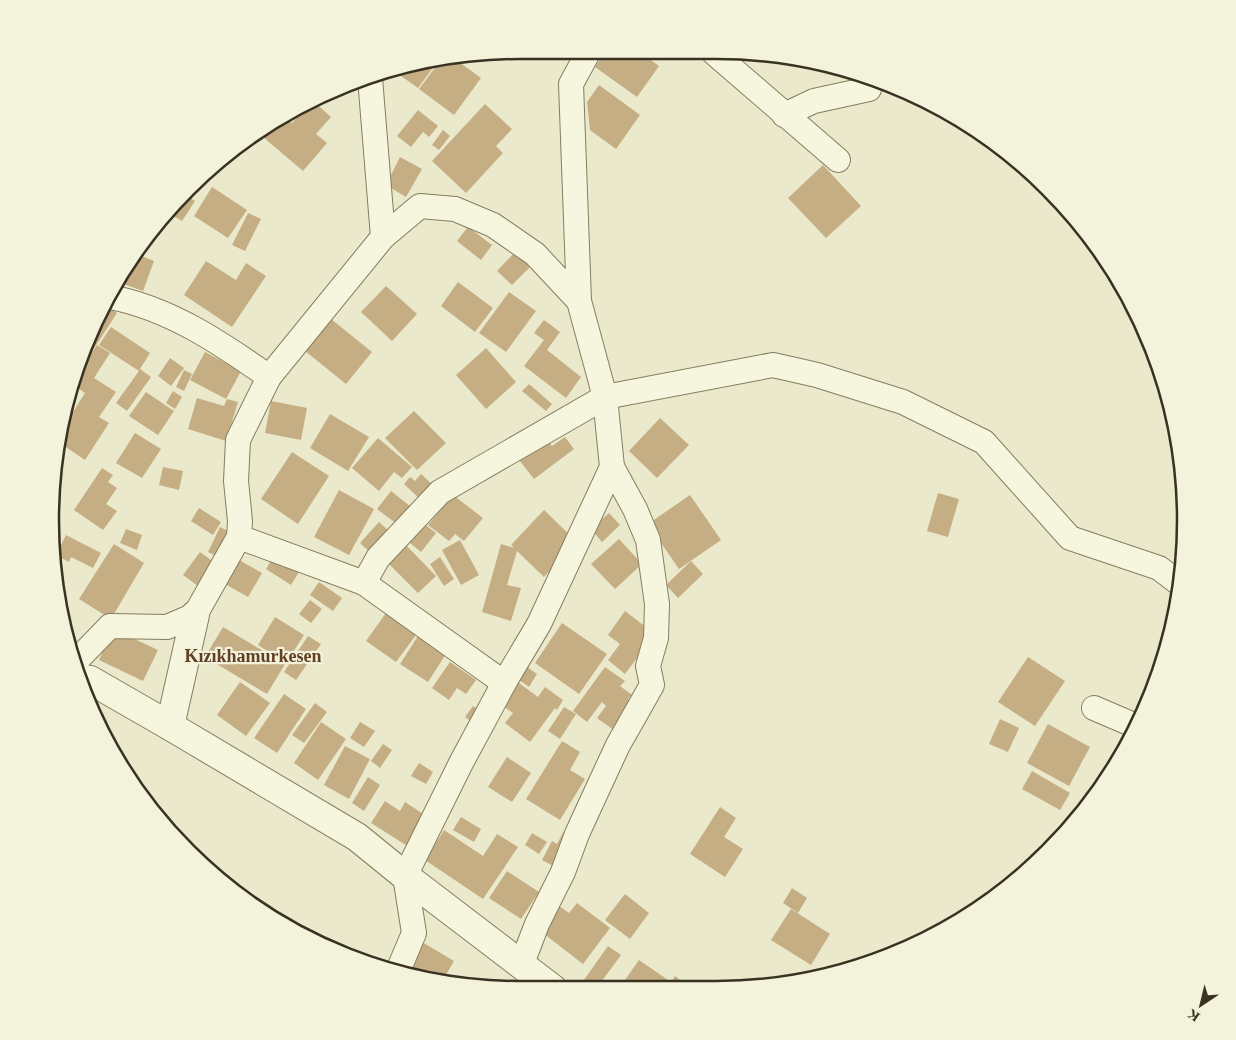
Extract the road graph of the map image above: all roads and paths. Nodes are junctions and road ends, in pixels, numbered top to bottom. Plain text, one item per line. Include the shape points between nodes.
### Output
1 (585, 59) edge
2 (721, 59) edge
3 (370, 84) edge
4 (869, 89) dead end
5 (784, 115) junction
6 (838, 160) dead end
7 (383, 238) junction
8 (116, 299) edge
9 (579, 301) junction
10 (269, 377) junction
11 (605, 397) junction
12 (612, 467) junction
13 (239, 538) junction
14 (1173, 579) edge
15 (364, 583) junction
16 (195, 616) junction
17 (80, 657) edge
18 (87, 679) edge
19 (504, 683) junction
20 (1094, 708) dead end
21 (1130, 724) edge
22 (170, 726) junction
23 (405, 876) junction
24 (400, 966) edge
25 (521, 966) junction
26 (542, 981) edge

1 - 9 street via 571,84
2 - 5 street
3 - 7 street
4 - 5 street via 814,101
5 - 6 street
7 - 9 street via 420,206 455,209 493,225 535,254
7 - 10 street
8 - 10 street via 170,316 229,348
9 - 11 street
10 - 13 street via 238,440
11 - 12 street
11 - 14 street via 773,365 903,402 984,442 1070,538 1160,568
11 - 15 street via 440,492 378,558
12 - 19 street via 539,624
12 - 25 street via 648,540 657,604 656,638 648,666 652,685 595,794
13 - 15 street
13 - 16 street
15 - 19 street
16 - 17 street via 167,627 110,626
16 - 22 street
18 - 22 street
19 - 23 street
20 - 21 street
22 - 23 street via 357,837
23 - 24 street via 414,933
23 - 25 street
25 - 26 street

